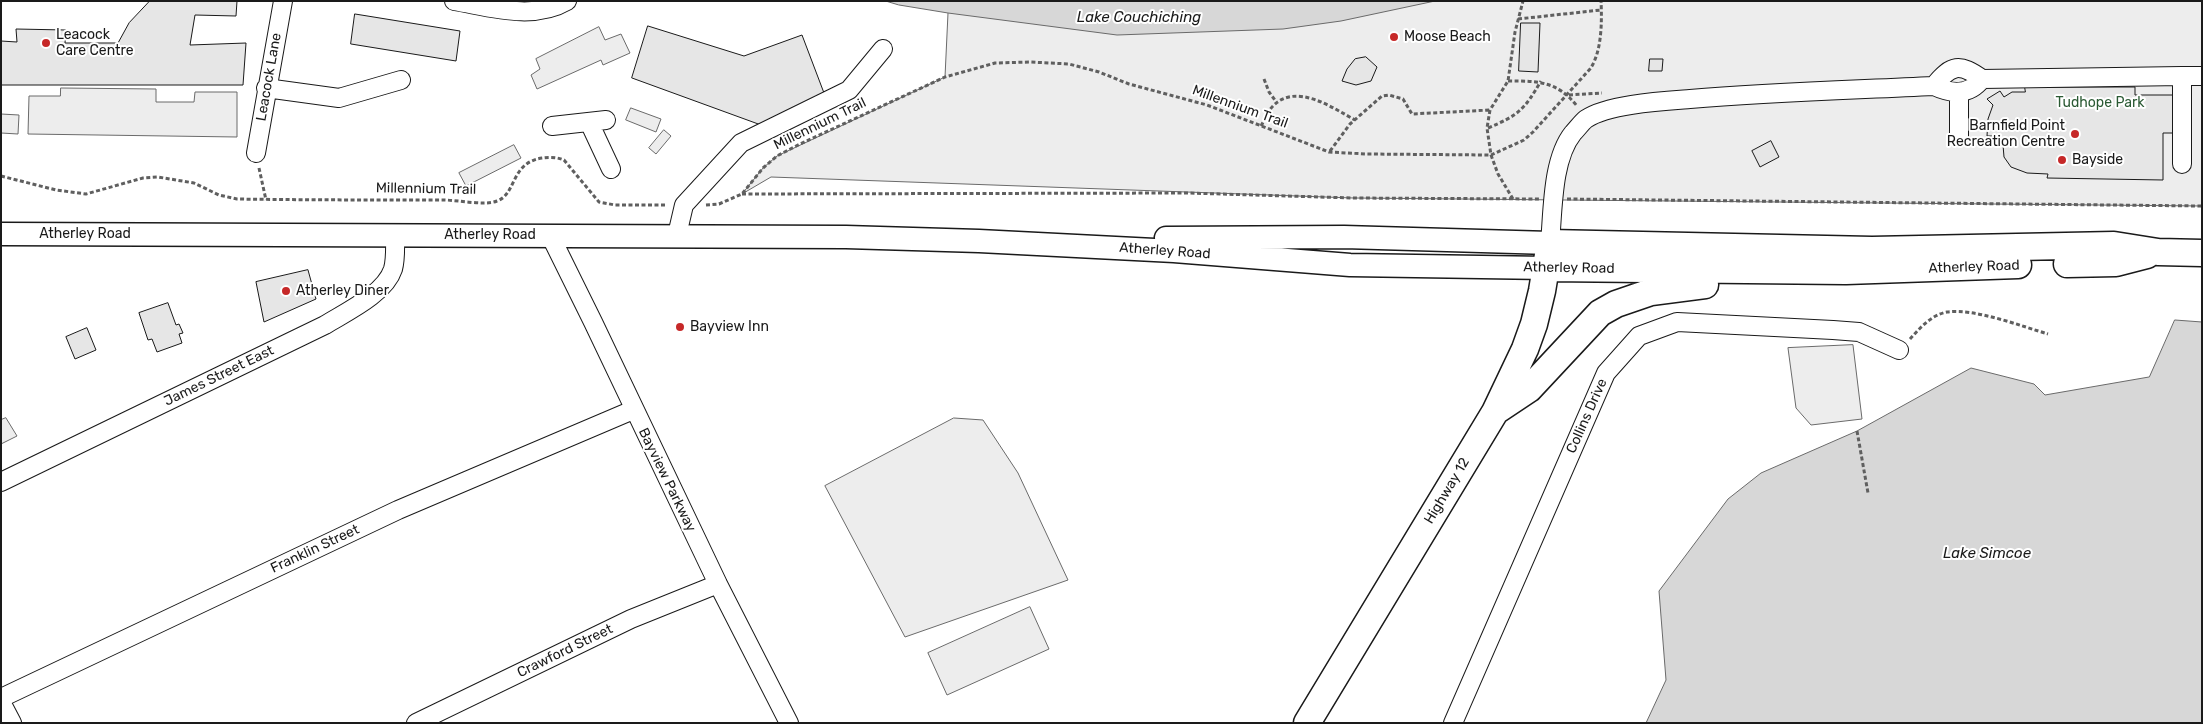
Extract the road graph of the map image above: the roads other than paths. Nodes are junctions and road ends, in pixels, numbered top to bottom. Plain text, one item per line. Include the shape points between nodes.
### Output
1 (283, 1) edge
2 (454, 1) edge
3 (567, 1) edge
4 (883, 49) dead end
5 (2182, 76) junction
6 (2202, 76) edge
7 (1982, 79) junction
8 (401, 80) dead end
9 (1934, 86) junction
10 (266, 88) junction
11 (1959, 92) junction
12 (552, 126) dead end
13 (1959, 137) dead end
14 (256, 153) road end
15 (2182, 164) dead end
16 (611, 169) dead end
17 (1, 234) edge
18 (395, 234) junction
19 (550, 235) junction
20 (677, 235) junction
21 (2158, 252) junction
22 (2202, 253) edge
23 (1548, 255) junction
24 (1846, 272) junction
25 (1899, 350) road end
26 (633, 410) junction
27 (1496, 412) junction
28 (1, 482) edge
29 (718, 584) junction
30 (1, 698) edge
31 (1, 702) edge
32 (12, 723) edge
33 (416, 723) edge
34 (790, 723) edge
35 (1307, 723) edge
36 (1453, 723) edge

1 - 10 street, Leacock Lane
2 - 3 street via 533,12 548,10
4 - 20 street via 849,90 741,143 684,205
5 - 6 street
5 - 7 street
5 - 15 street
7 - 9 street via 1967,68 1957,68 1943,73
7 - 11 street via 1971,89
8 - 10 street via 339,98
9 - 11 street via 1952,93
9 - 23 street via 1646,102 1586,119 1566,144 1559,161
10 - 14 street, Leacock Lane
11 - 13 street
12 - 16 street via 598,121
17 - 18 main road, Atherley Road
18 - 19 main road, Atherley Road
18 - 28 street, James Street East via 394,264 388,280 325,325
19 - 20 main road, Atherley Road
19 - 26 street, Bayview Parkway
20 - 23 main road, Atherley Road via 979,241 1174,251 1350,265
21 - 22 highway, Atherley Road
21 - 23 highway, Atherley Road via 2114,245
21 - 24 highway, Atherley Road via 2116,263
23 - 24 highway, Atherley Road
23 - 27 highway, Highway 12 via 1534,324
24 - 27 highway via 1672,288 1616,304 1584,328 1529,389
25 - 36 street, Collins Drive via 1859,332 1833,330 1678,322 1639,336 1606,373
26 - 29 street, Bayview Parkway
26 - 30 street, Franklin Street via 398,510
27 - 35 highway, Highway 12
29 - 33 street, Crawford Street via 631,619
29 - 34 street, Bayview Parkway
31 - 32 street

